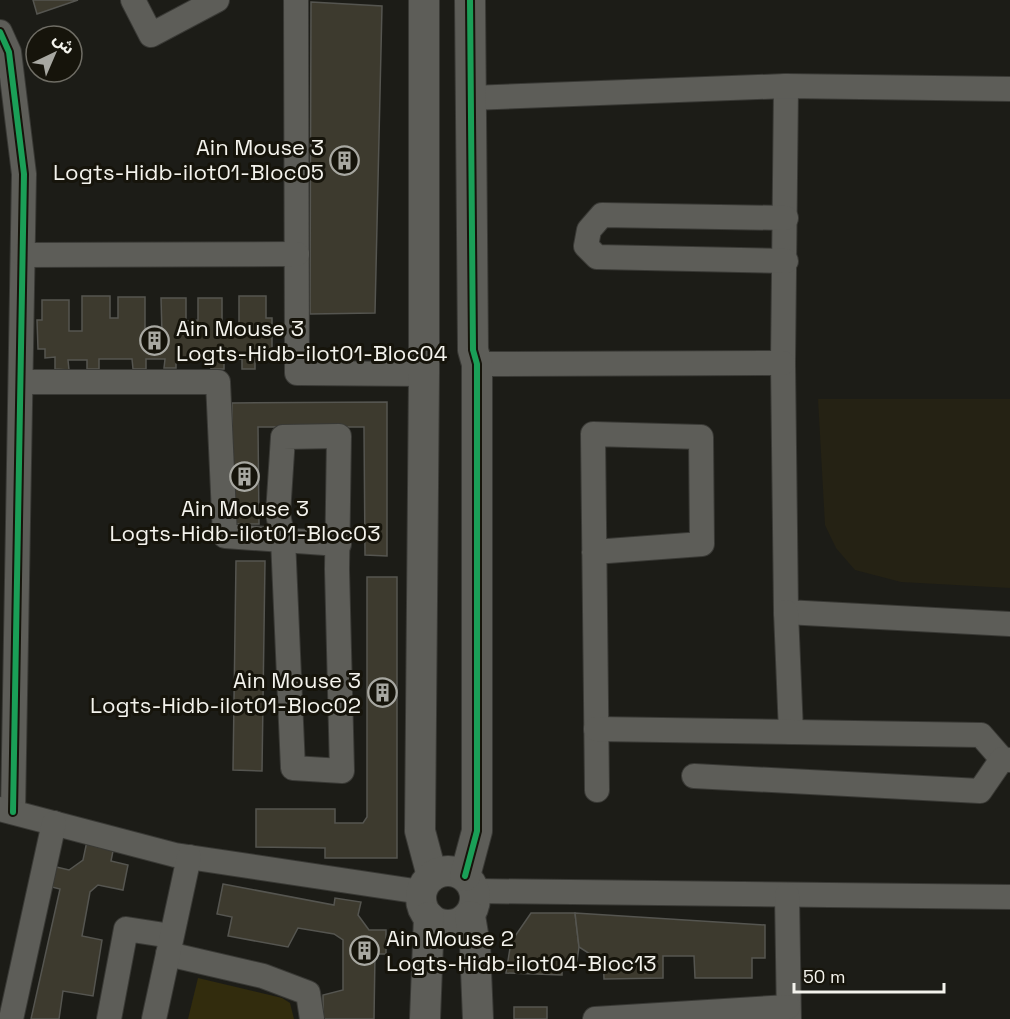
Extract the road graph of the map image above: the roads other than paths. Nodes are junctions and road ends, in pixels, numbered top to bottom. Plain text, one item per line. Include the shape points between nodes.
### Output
1 (133, 0) edge
2 (217, 0) edge
3 (296, 0) edge
4 (424, 0) edge
5 (470, 0) edge
6 (0, 32) edge
7 (786, 86) junction
8 (1010, 89) edge
9 (471, 98) junction
10 (786, 218) junction
11 (297, 254) junction
12 (23, 255) junction
13 (786, 261) junction
14 (783, 363) junction
15 (477, 364) junction
16 (424, 374) junction
17 (21, 382) junction
18 (283, 539) junction
19 (339, 544) junction
20 (594, 552) junction
21 (786, 612) junction
22 (1010, 624) edge
23 (596, 729) junction
24 (791, 732) junction
25 (1006, 760) edge
26 (694, 777) dead end
27 (597, 790) dead end
28 (7, 811) edge
29 (54, 823) junction
30 (189, 857) junction
31 (470, 894) junction
32 (427, 895) junction
33 (787, 895) junction
34 (1010, 897) edge
35 (170, 945) junction
36 (788, 1013) edge
37 (689, 1016) edge
38 (11, 1019) edge
39 (109, 1019) edge
40 (153, 1019) edge
41 (312, 1019) edge
42 (425, 1019) edge
43 (478, 1019) edge
44 (595, 1019) edge

1 - 2 street via 151,35
3 - 11 street
4 - 16 street
5 - 9 street
6 - 12 street via 9,52 24,174
7 - 8 street
7 - 9 street
7 - 10 street
9 - 15 street via 473,350
10 - 13 street
10 - 13 street via 602,215 589,230 586,246 597,257
11 - 12 street
11 - 16 street via 297,373
12 - 17 street
13 - 14 street
14 - 15 street
14 - 21 street
15 - 31 street via 477,831
16 - 32 street via 420,831
17 - 18 street via 218,382 225,536
17 - 28 street
18 - 19 street
18 - 19 street via 278,514 283,436 339,436
18 - 19 street via 293,768 342,771
20 - 20 street via 593,434 701,437 702,544
20 - 23 street
21 - 22 street
21 - 24 street
23 - 24 street
23 - 27 street
24 - 25 street via 981,735
25 - 26 street via 980,791
28 - 29 street
29 - 30 street
29 - 38 street
30 - 32 street
30 - 35 street
31 - 32 street via 449,870
31 - 32 street via 454,925 436,922
31 - 33 street
31 - 43 street
32 - 42 street
33 - 34 street
33 - 36 street
35 - 39 street via 126,928
35 - 40 street
35 - 41 street via 308,993
36 - 37 street
37 - 44 street

